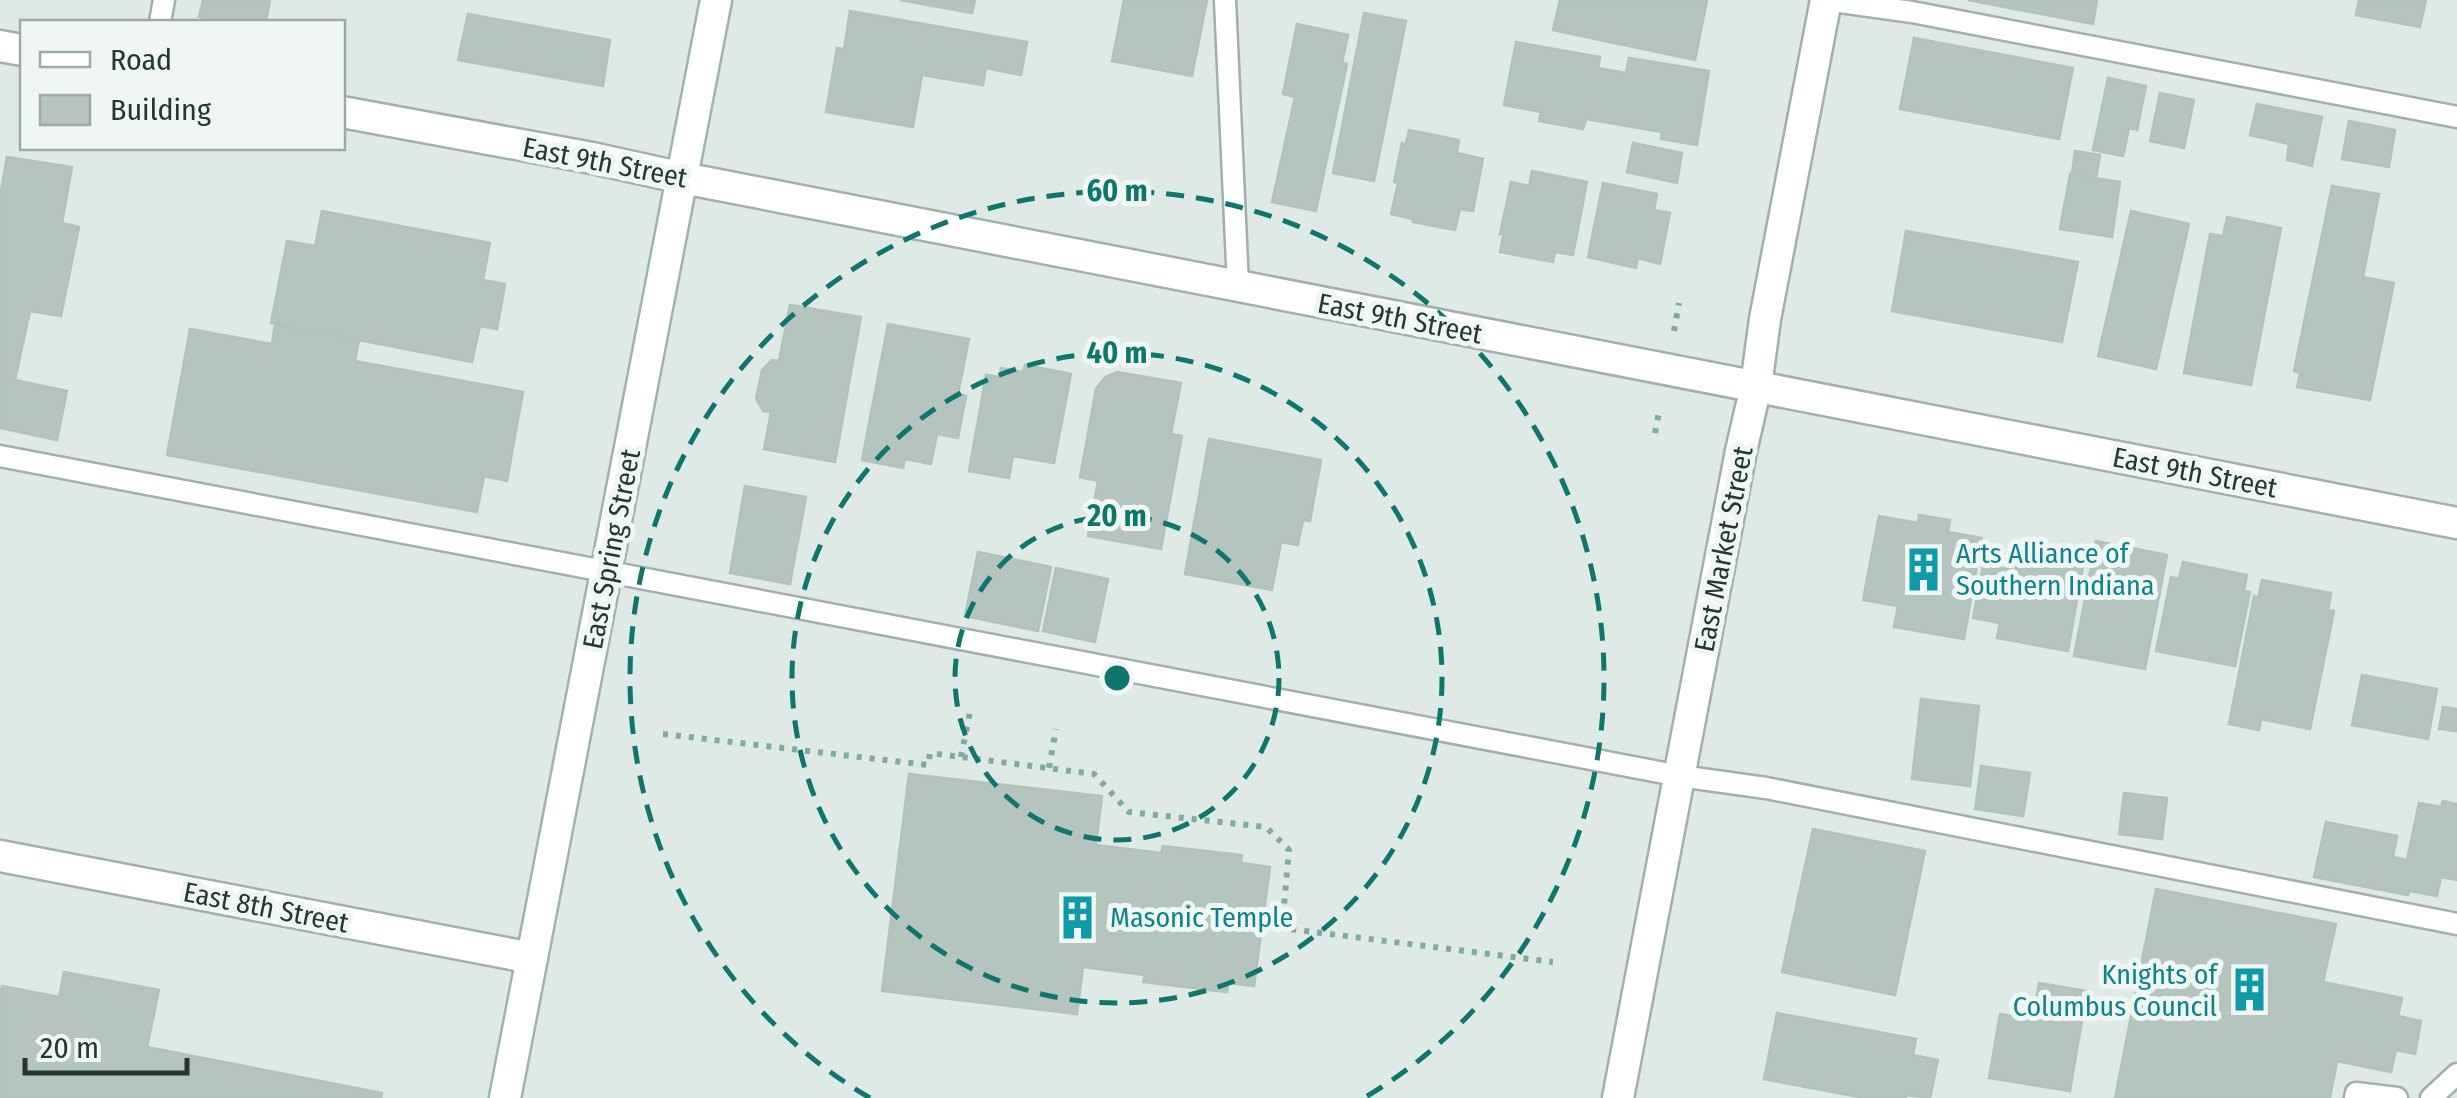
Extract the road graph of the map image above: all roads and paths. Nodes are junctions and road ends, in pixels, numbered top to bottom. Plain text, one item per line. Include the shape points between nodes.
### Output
1 (716, 0) edge
2 (1225, 0) edge
3 (1826, 0) edge
4 (345, 113) edge
5 (2457, 117) edge
6 (683, 178) junction
7 (1238, 286) junction
8 (1756, 386) junction
9 (0, 456) edge
10 (2457, 523) edge
11 (607, 571) junction
12 (970, 712) dead end
13 (1056, 730) dead end
14 (663, 734) dead end
15 (961, 757) junction
16 (1049, 768) junction
17 (1680, 776) junction
18 (0, 856) edge
19 (2457, 924) edge
20 (532, 958) junction
21 (1553, 962) dead end
22 (2457, 1074) edge
23 (505, 1098) edge
24 (1618, 1098) edge
25 (2355, 1098) edge
26 (2397, 1098) edge
27 (2431, 1098) edge

1 - 6 street, East Spring Street
2 - 7 lane
3 - 5 lane
3 - 8 street, East Market Street
4 - 6 street, East 9th Street
6 - 7 street, East 9th Street
6 - 11 street, East Spring Street
7 - 8 street, East 9th Street
8 - 10 street, East 9th Street
8 - 17 street, East Market Street
9 - 11 lane
11 - 17 lane
11 - 20 street, East Spring Street
12 - 15 path
13 - 16 path
14 - 15 path via 928,765 930,753
15 - 16 path
16 - 21 path via 1094,774 1129,812 1266,827 1289,850 1282,928
17 - 19 lane
17 - 24 street, East Market Street
18 - 20 street, East 8th Street
20 - 23 street, East Spring Street
22 - 27 lane
25 - 26 lane via 2356,1092

